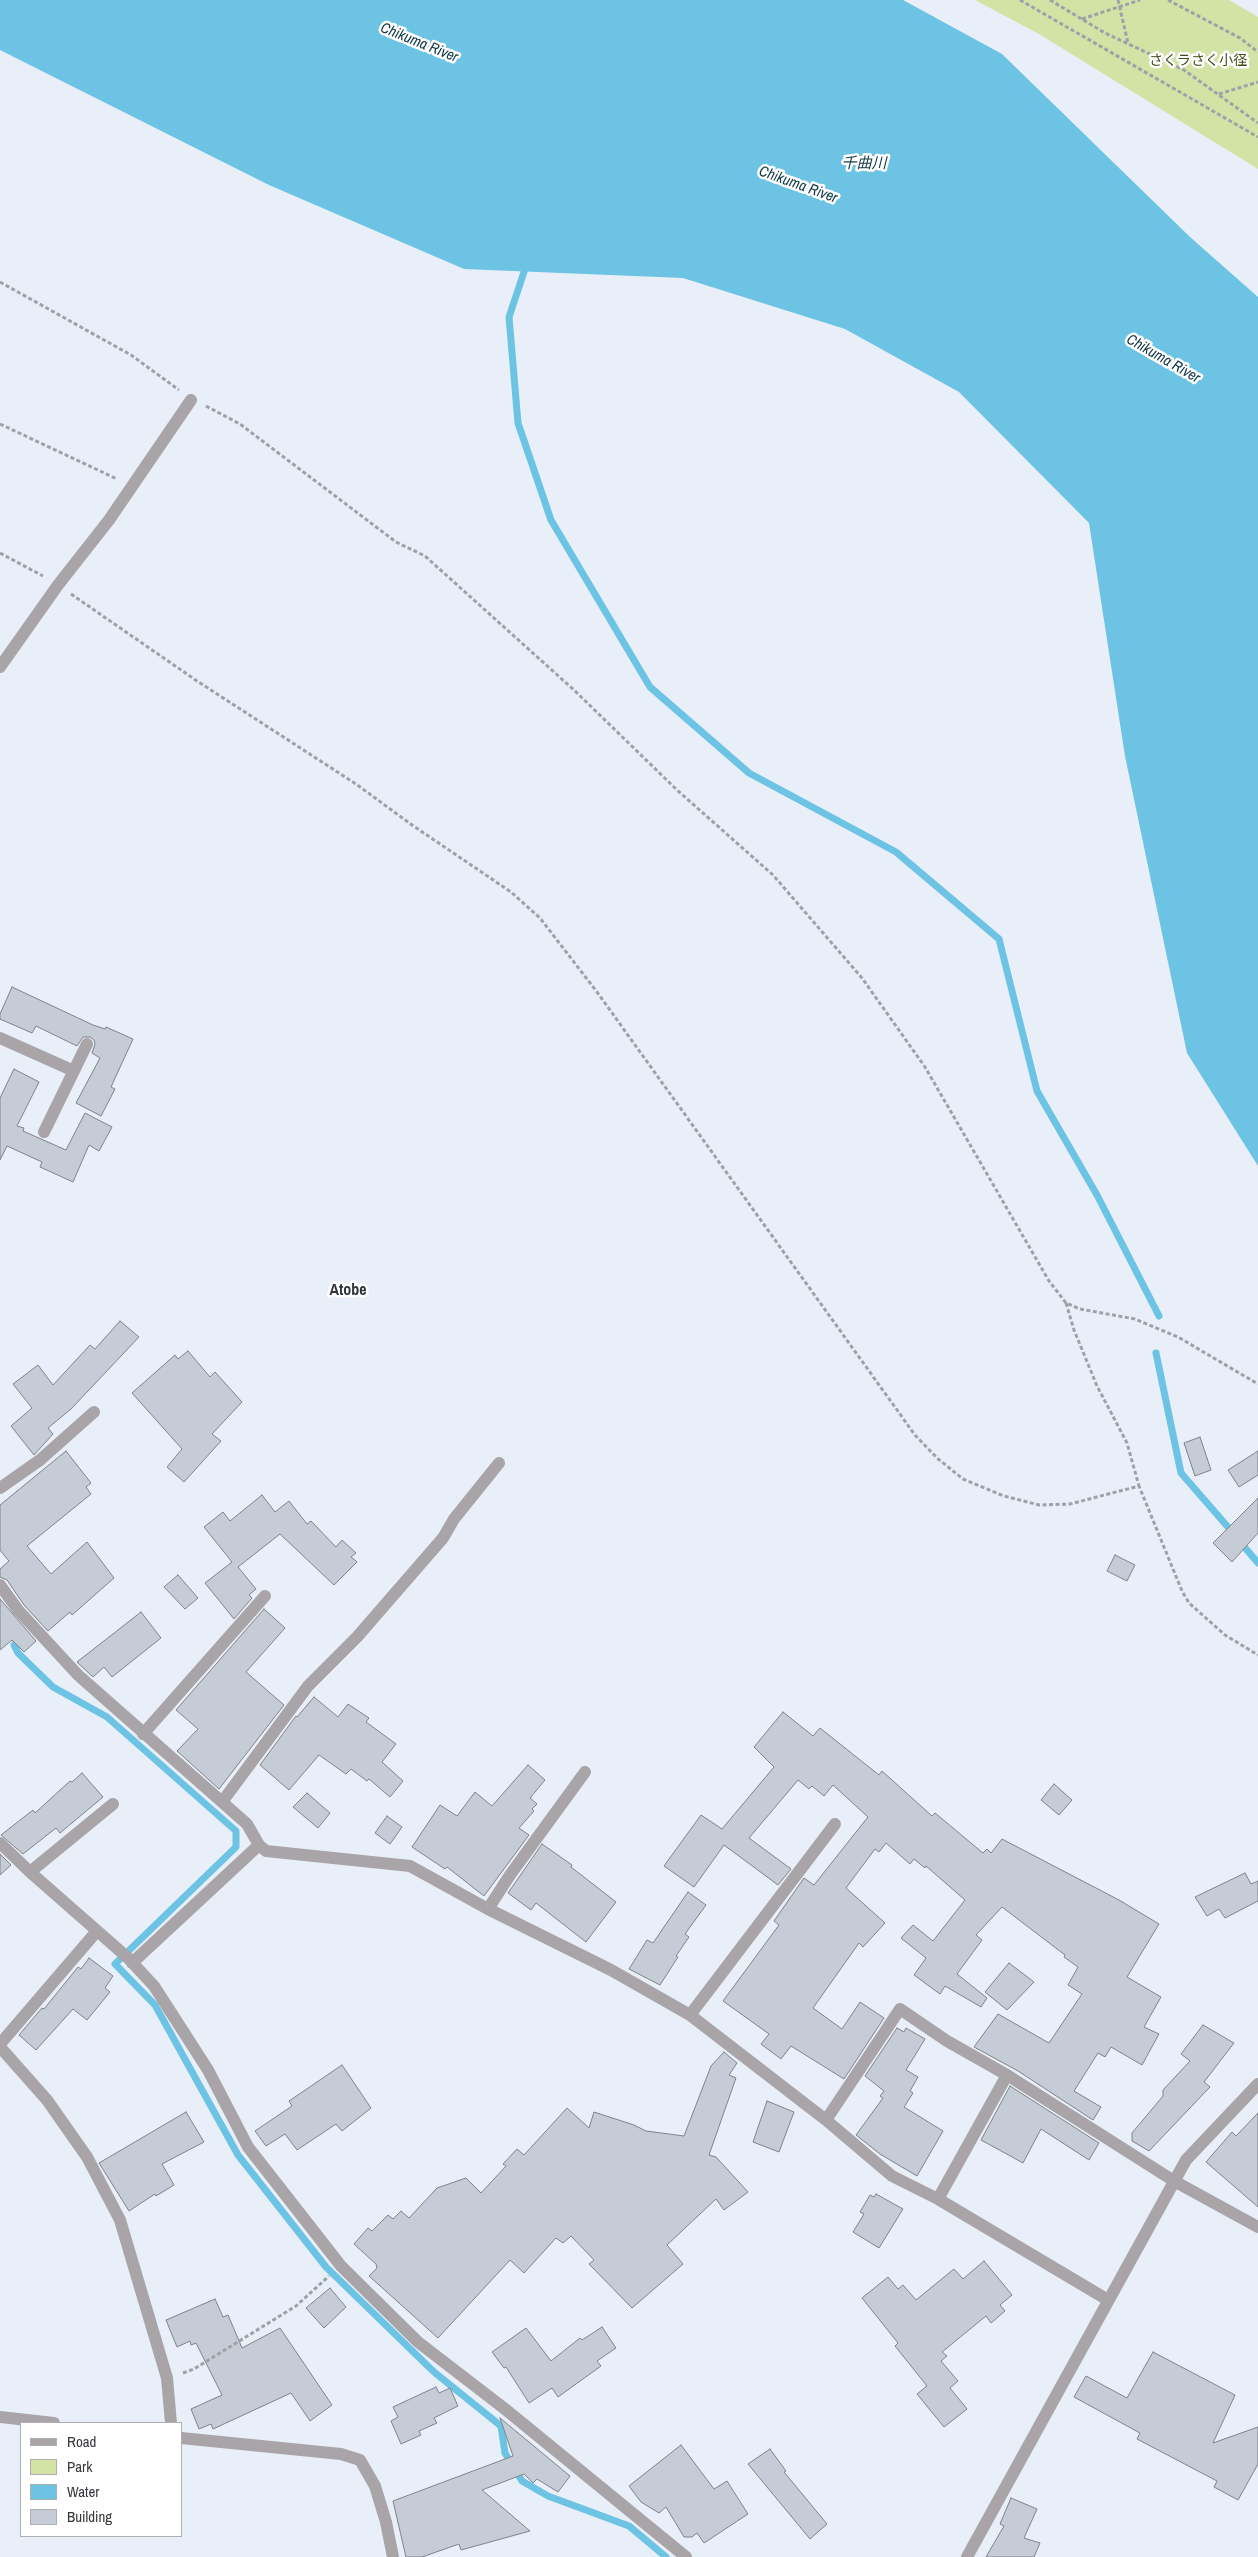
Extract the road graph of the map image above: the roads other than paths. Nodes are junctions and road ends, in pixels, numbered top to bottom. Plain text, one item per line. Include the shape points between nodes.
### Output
1 (191, 400) road end
2 (0, 667) edge
3 (0, 1038) edge
4 (87, 1044) dead end
5 (74, 1071) junction
6 (44, 1132) dead end
7 (94, 1412) dead end
8 (498, 1462) dead end
9 (0, 1488) edge
10 (0, 1586) edge
11 (265, 1596) dead end
12 (143, 1734) junction
13 (585, 1772) dead end
14 (222, 1802) junction
15 (113, 1804) dead end
16 (835, 1824) dead end
17 (0, 1842) edge
18 (259, 1845) junction
19 (30, 1872) junction
20 (488, 1909) junction
21 (97, 1931) junction
22 (130, 1961) junction
23 (690, 2015) junction
24 (0, 2045) edge
25 (1007, 2075) junction
26 (1258, 2084) edge
27 (826, 2120) junction
28 (1174, 2181) junction
29 (938, 2199) junction
30 (1258, 2227) edge
31 (1108, 2300) junction
32 (0, 2417) edge
33 (45, 2422) edge
34 (171, 2422) edge
35 (182, 2438) edge
36 (393, 2557) edge
37 (686, 2557) edge
38 (967, 2557) edge

1 - 2 street via 134,486
3 - 5 street
4 - 5 street
5 - 6 street
7 - 9 street via 40,1460
8 - 14 street via 443,1538 357,1637 308,1686
10 - 12 street via 78,1675
11 - 12 street
12 - 14 street
13 - 20 street
14 - 18 street via 247,1824
15 - 19 street
16 - 23 street
17 - 19 street
18 - 20 street via 275,1853 410,1866
18 - 22 street
19 - 21 street
20 - 23 street via 611,1970
21 - 22 street
21 - 24 street
22 - 37 street via 172,2011 208,2070 248,2147 341,2266 418,2342
23 - 27 street
24 - 34 street via 47,2100 87,2157 117,2213 167,2378
25 - 27 street via 947,2041 900,2009
25 - 28 street
25 - 29 street
26 - 28 street via 1186,2160
27 - 29 street via 892,2176
28 - 30 street
28 - 31 street
29 - 31 street
31 - 38 street
32 - 33 street
35 - 36 street via 341,2454 360,2460 375,2486

